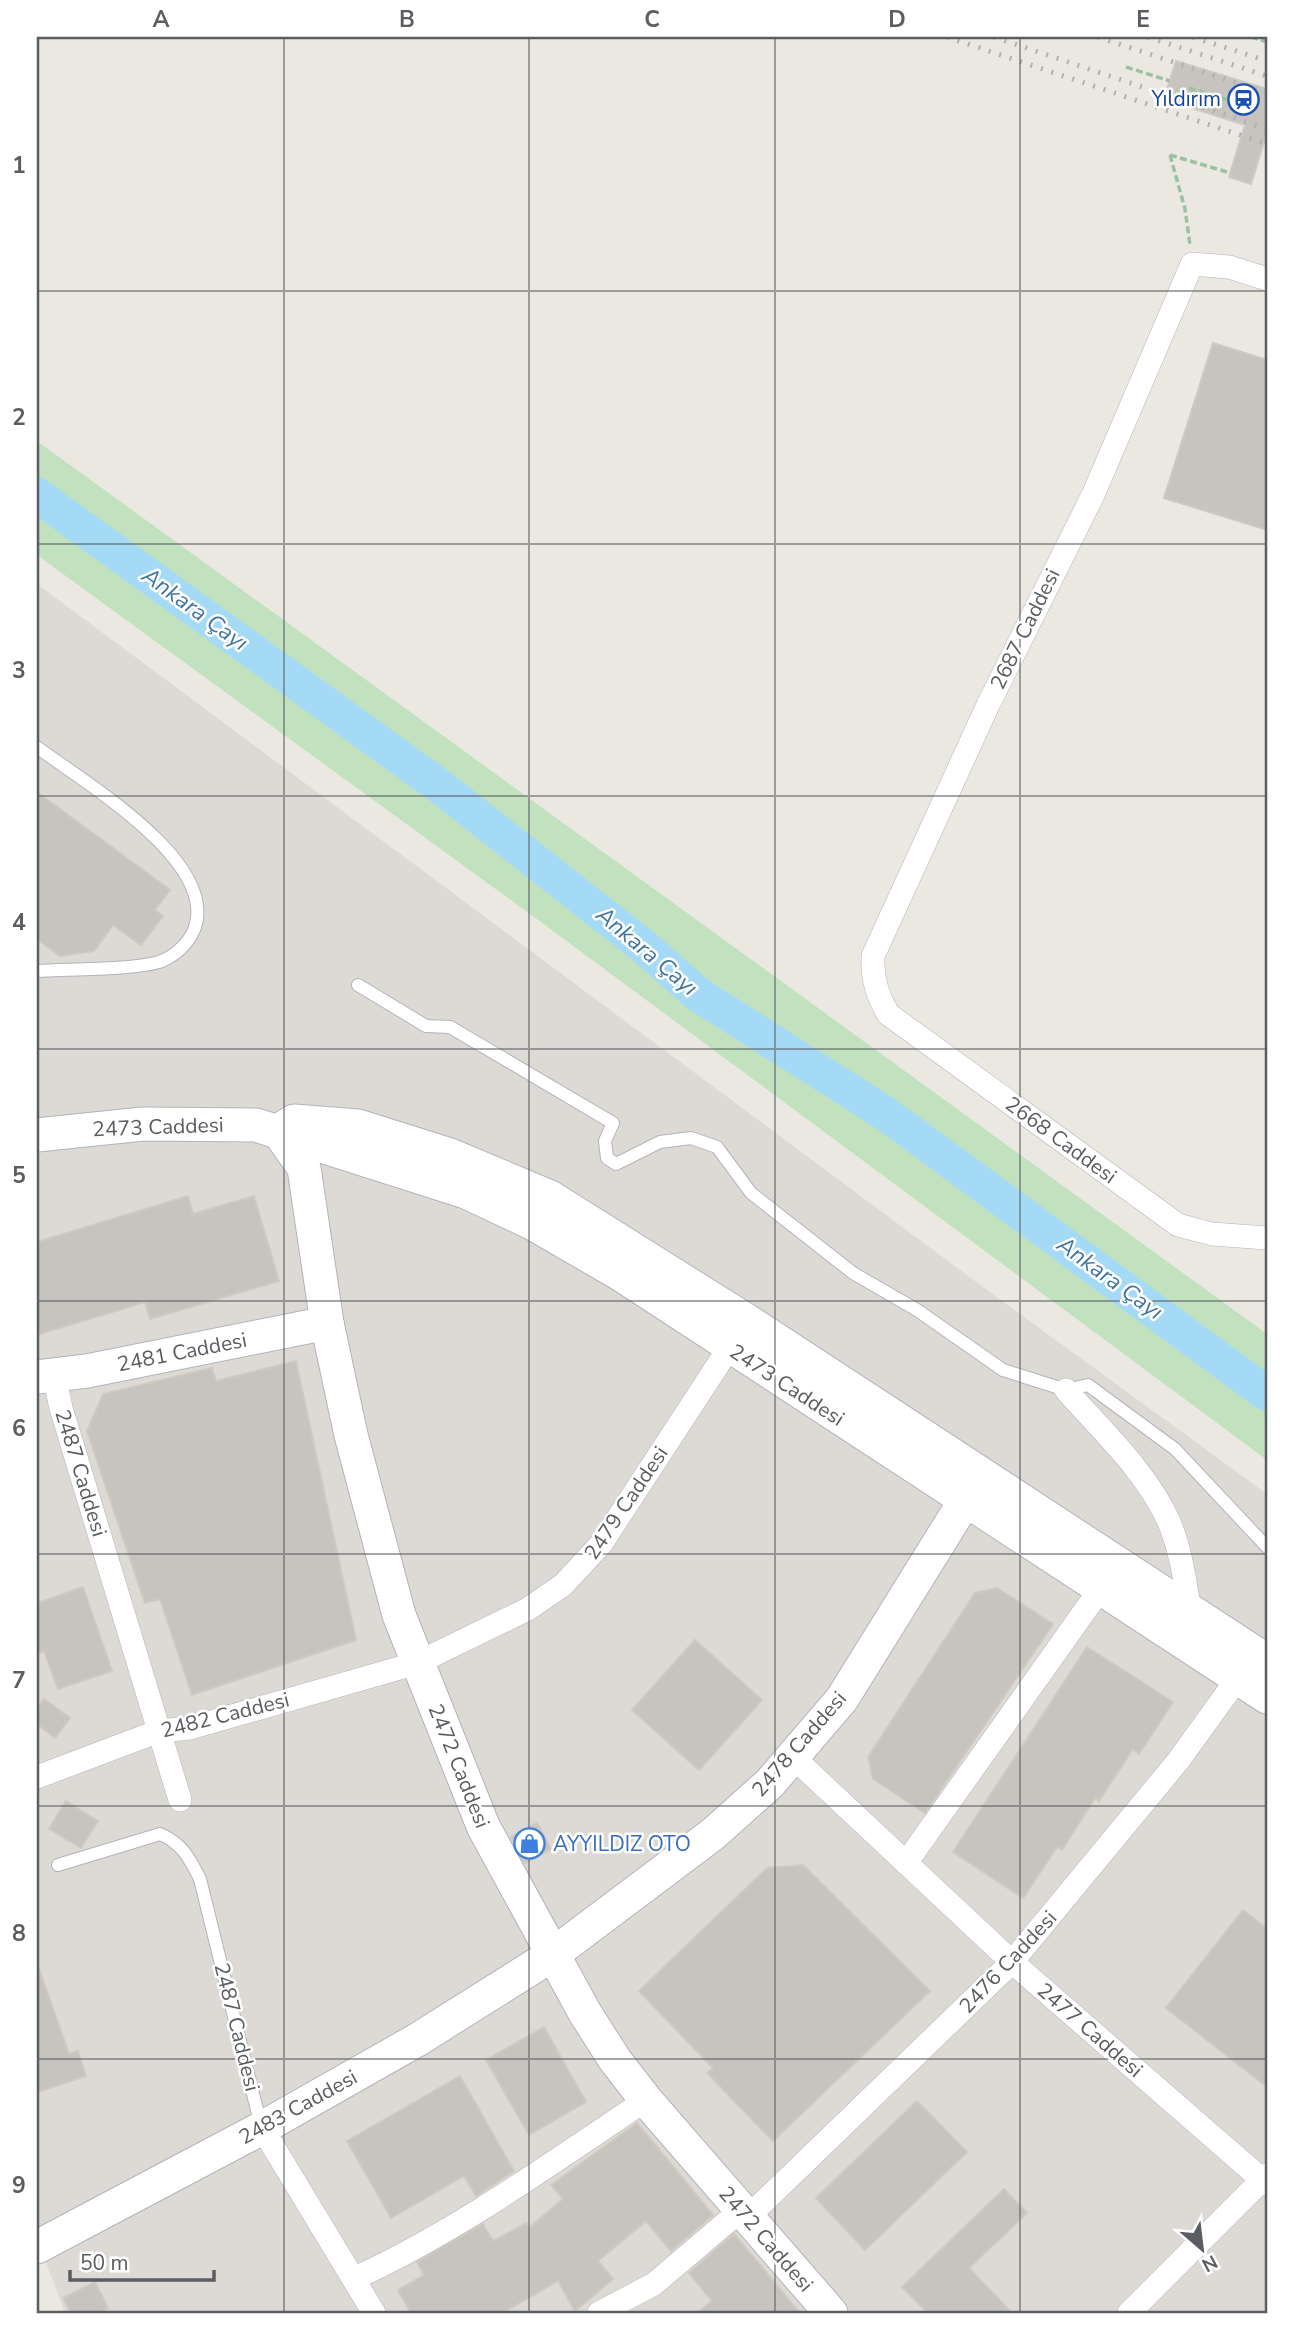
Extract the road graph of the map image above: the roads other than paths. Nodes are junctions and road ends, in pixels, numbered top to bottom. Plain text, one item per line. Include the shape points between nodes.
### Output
1 (1267, 279) edge
2 (37, 747) edge
3 (37, 971) edge
4 (358, 985) dead end
5 (878, 996) joint
6 (278, 1131) junction
7 (37, 1135) edge
8 (1267, 1238) edge
9 (327, 1323) junction
10 (729, 1348) junction
11 (46, 1376) edge
12 (1066, 1391) junction
13 (973, 1488) junction
14 (1267, 1547) edge
15 (1101, 1588) junction
16 (1190, 1611) junction
17 (1267, 1661) edge
18 (417, 1663) junction
19 (1238, 1678) junction
20 (1267, 1697) edge
21 (159, 1731) junction
22 (793, 1757) junction
23 (37, 1777) edge
24 (180, 1800) dead end
25 (906, 1863) junction
26 (58, 1865) dead end
27 (552, 1955) junction
28 (1012, 1962) junction
29 (646, 2100) junction
30 (262, 2128) junction
31 (1266, 2180) edge
32 (744, 2214) junction
33 (37, 2247) edge
34 (355, 2278) junction
35 (374, 2313) edge
36 (599, 2313) edge
37 (831, 2313) edge
38 (1129, 2313) edge

1 - 5 street, 2687 Caddesi via 1229,267 1192,264 1093,495 988,705 873,956
2 - 3 lane via 155,836 188,876 198,898 198,911 185,944 159,962
4 - 12 lane via 426,1026 450,1027 612,1123 605,1141 607,1158 616,1164 660,1142 691,1138 717,1147 751,1194 853,1273 917,1310 1003,1370
5 - 8 street, 2668 Caddesi via 888,1014 1178,1225 1212,1234
6 - 7 street, 2473 Caddesi via 256,1125 143,1124
6 - 9 street, 2472 Caddesi via 304,1168
6 - 10 street, 2473 Caddesi via 439,1181 509,1211 620,1274
6 - 13 street, 2473 Caddesi via 294,1122 358,1126 450,1155 550,1197 747,1320
9 - 11 street, 2481 Caddesi
9 - 18 street, 2472 Caddesi via 358,1461 399,1615
10 - 13 street, 2473 Caddesi
10 - 18 street, 2479 Caddesi via 587,1562 528,1609
11 - 21 street, 2487 Caddesi via 61,1408
12 - 14 lane via 1088,1385 1174,1449
12 - 16 street via 1161,1506 1179,1551
13 - 15 street, 2473 Caddesi
13 - 16 street, 2473 Caddesi
13 - 22 street, 2478 Caddesi via 842,1699
15 - 19 street, 2473 Caddesi
15 - 25 street
16 - 17 street, 2473 Caddesi
18 - 21 street, 2482 Caddesi via 190,1728
18 - 27 street, 2472 Caddesi via 483,1826
19 - 20 street, 2473 Caddesi
19 - 28 street, 2476 Caddesi via 1178,1761
21 - 23 street, 2482 Caddesi
21 - 24 street, 2487 Caddesi
22 - 25 street, 2477 Caddesi
22 - 27 street, 2478 Caddesi via 713,1834
25 - 28 street, 2477 Caddesi
26 - 30 lane, 2487 Caddesi via 160,1834 173,1839 189,1856 200,1880
27 - 29 street, 2472 Caddesi via 592,2025
27 - 30 street, 2483 Caddesi via 417,2040
28 - 31 street, 2477 Caddesi
28 - 32 street, 2476 Caddesi
29 - 32 street, 2472 Caddesi
29 - 34 street via 530,2177 385,2265
30 - 33 street, 2483 Caddesi
30 - 34 street, 2487 Caddesi
31 - 38 street
32 - 36 street, 2476 Caddesi via 654,2284
32 - 37 street, 2472 Caddesi
34 - 35 street, 2487 Caddesi

